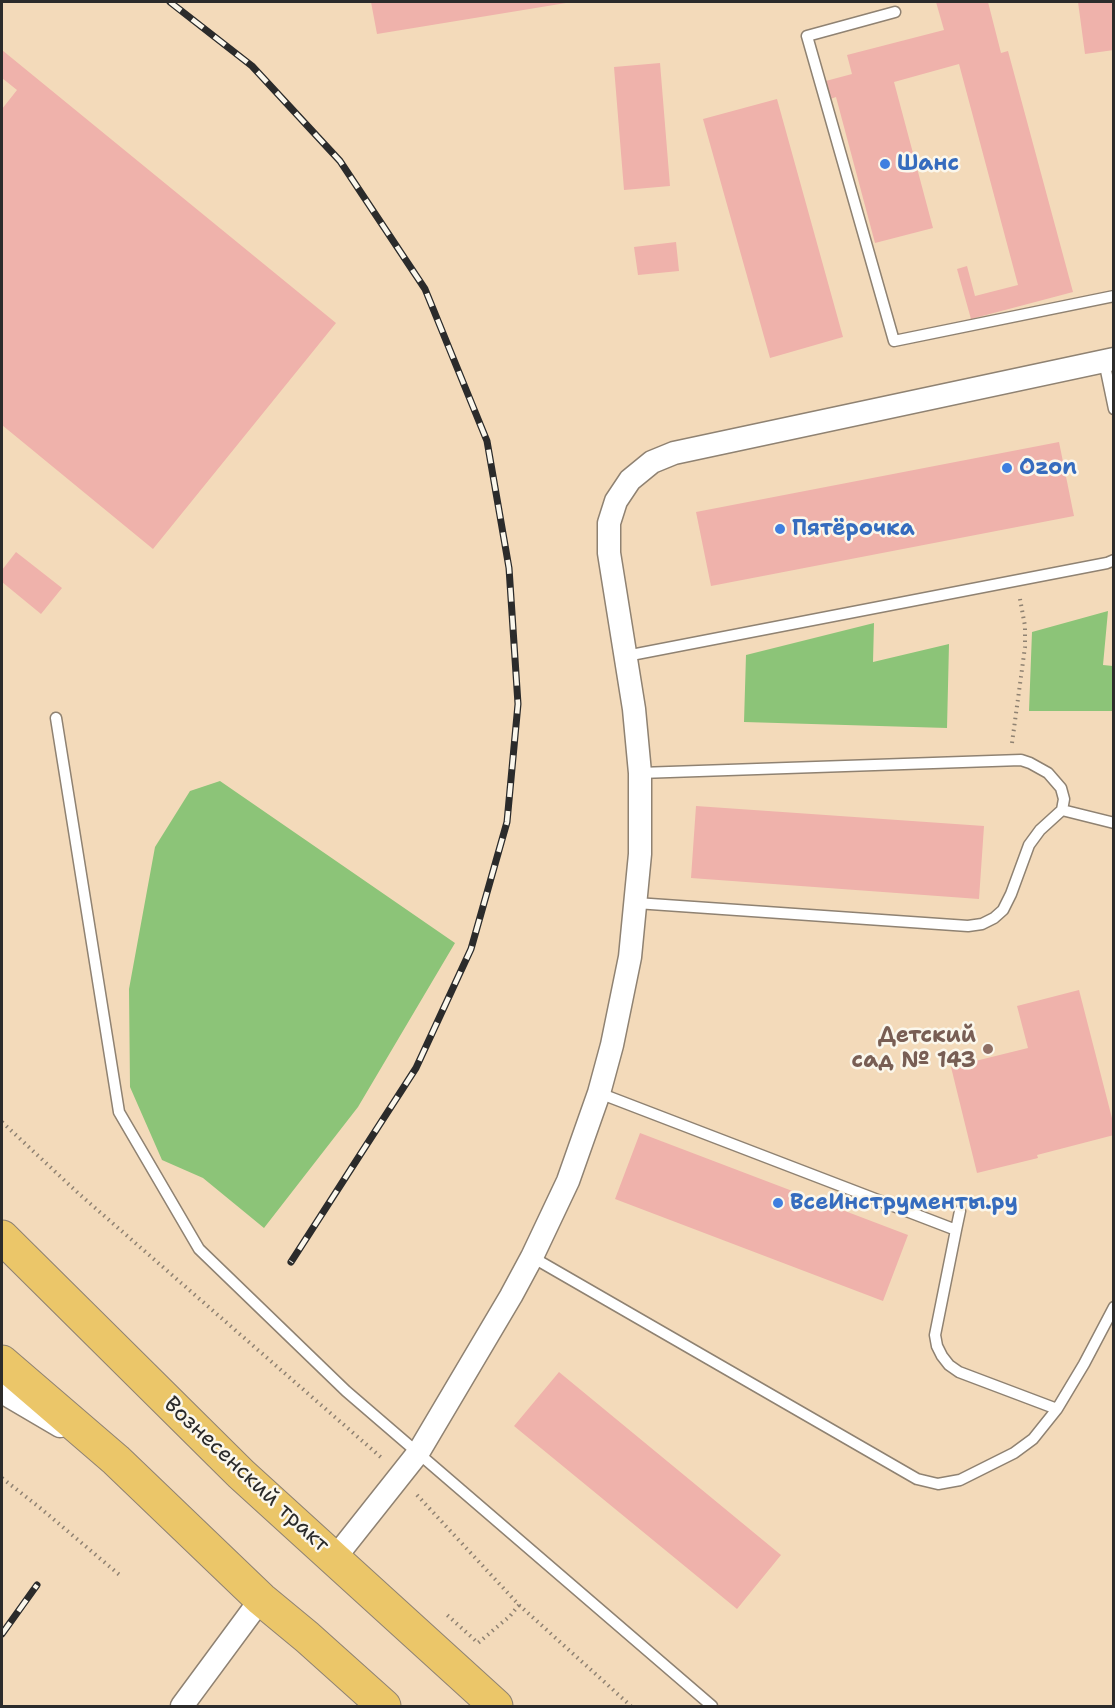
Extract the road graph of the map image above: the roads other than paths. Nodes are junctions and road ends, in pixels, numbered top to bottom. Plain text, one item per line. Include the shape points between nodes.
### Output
1 (895, 12) dead end
2 (1113, 296) edge
3 (1109, 360) edge
4 (1113, 409) edge
5 (1113, 560) edge
6 (626, 656) junction
7 (56, 718) dead end
8 (640, 773) junction
9 (1062, 810) junction
10 (1113, 823) edge
11 (636, 903) junction
12 (599, 1093) junction
13 (960, 1211) dead end
14 (956, 1230) junction
15 (2, 1237) edge
16 (532, 1257) junction
17 (1113, 1307) edge
18 (2, 1362) edge
19 (2, 1392) edge
20 (1057, 1409) junction
21 (418, 1453) junction
22 (116, 1460) junction
23 (334, 1559) junction
24 (261, 1599) junction
25 (341, 1667) junction
26 (182, 1707) edge
27 (358, 1707) edge
28 (384, 1707) edge
29 (496, 1707) edge
30 (712, 1707) edge

1 - 2 lane via 807,36 894,341
3 - 4 lane
3 - 6 street via 674,453 652,462 630,480 616,501 609,523 609,553
5 - 6 lane
6 - 8 street
7 - 21 lane via 118,1112 198,1249 346,1391
8 - 9 lane via 1010,759 1030,763 1048,773 1061,788
8 - 11 street
9 - 10 lane
9 - 11 lane via 1029,845 1003,910 982,924
11 - 12 street via 630,957
12 - 14 lane
12 - 16 street via 568,1181
13 - 14 lane
14 - 20 lane via 935,1335 942,1356 959,1372
15 - 23 main road, Вознесенский тракт via 241,1474
16 - 20 lane via 929,1483 949,1484 1014,1453 1033,1439
16 - 21 street
17 - 20 lane
18 - 22 main road
19 - 22 street
21 - 23 street
21 - 30 lane
22 - 24 main road
23 - 29 main road, Вознесенский тракт
24 - 25 main road
24 - 26 street
25 - 27 street
25 - 28 main road

